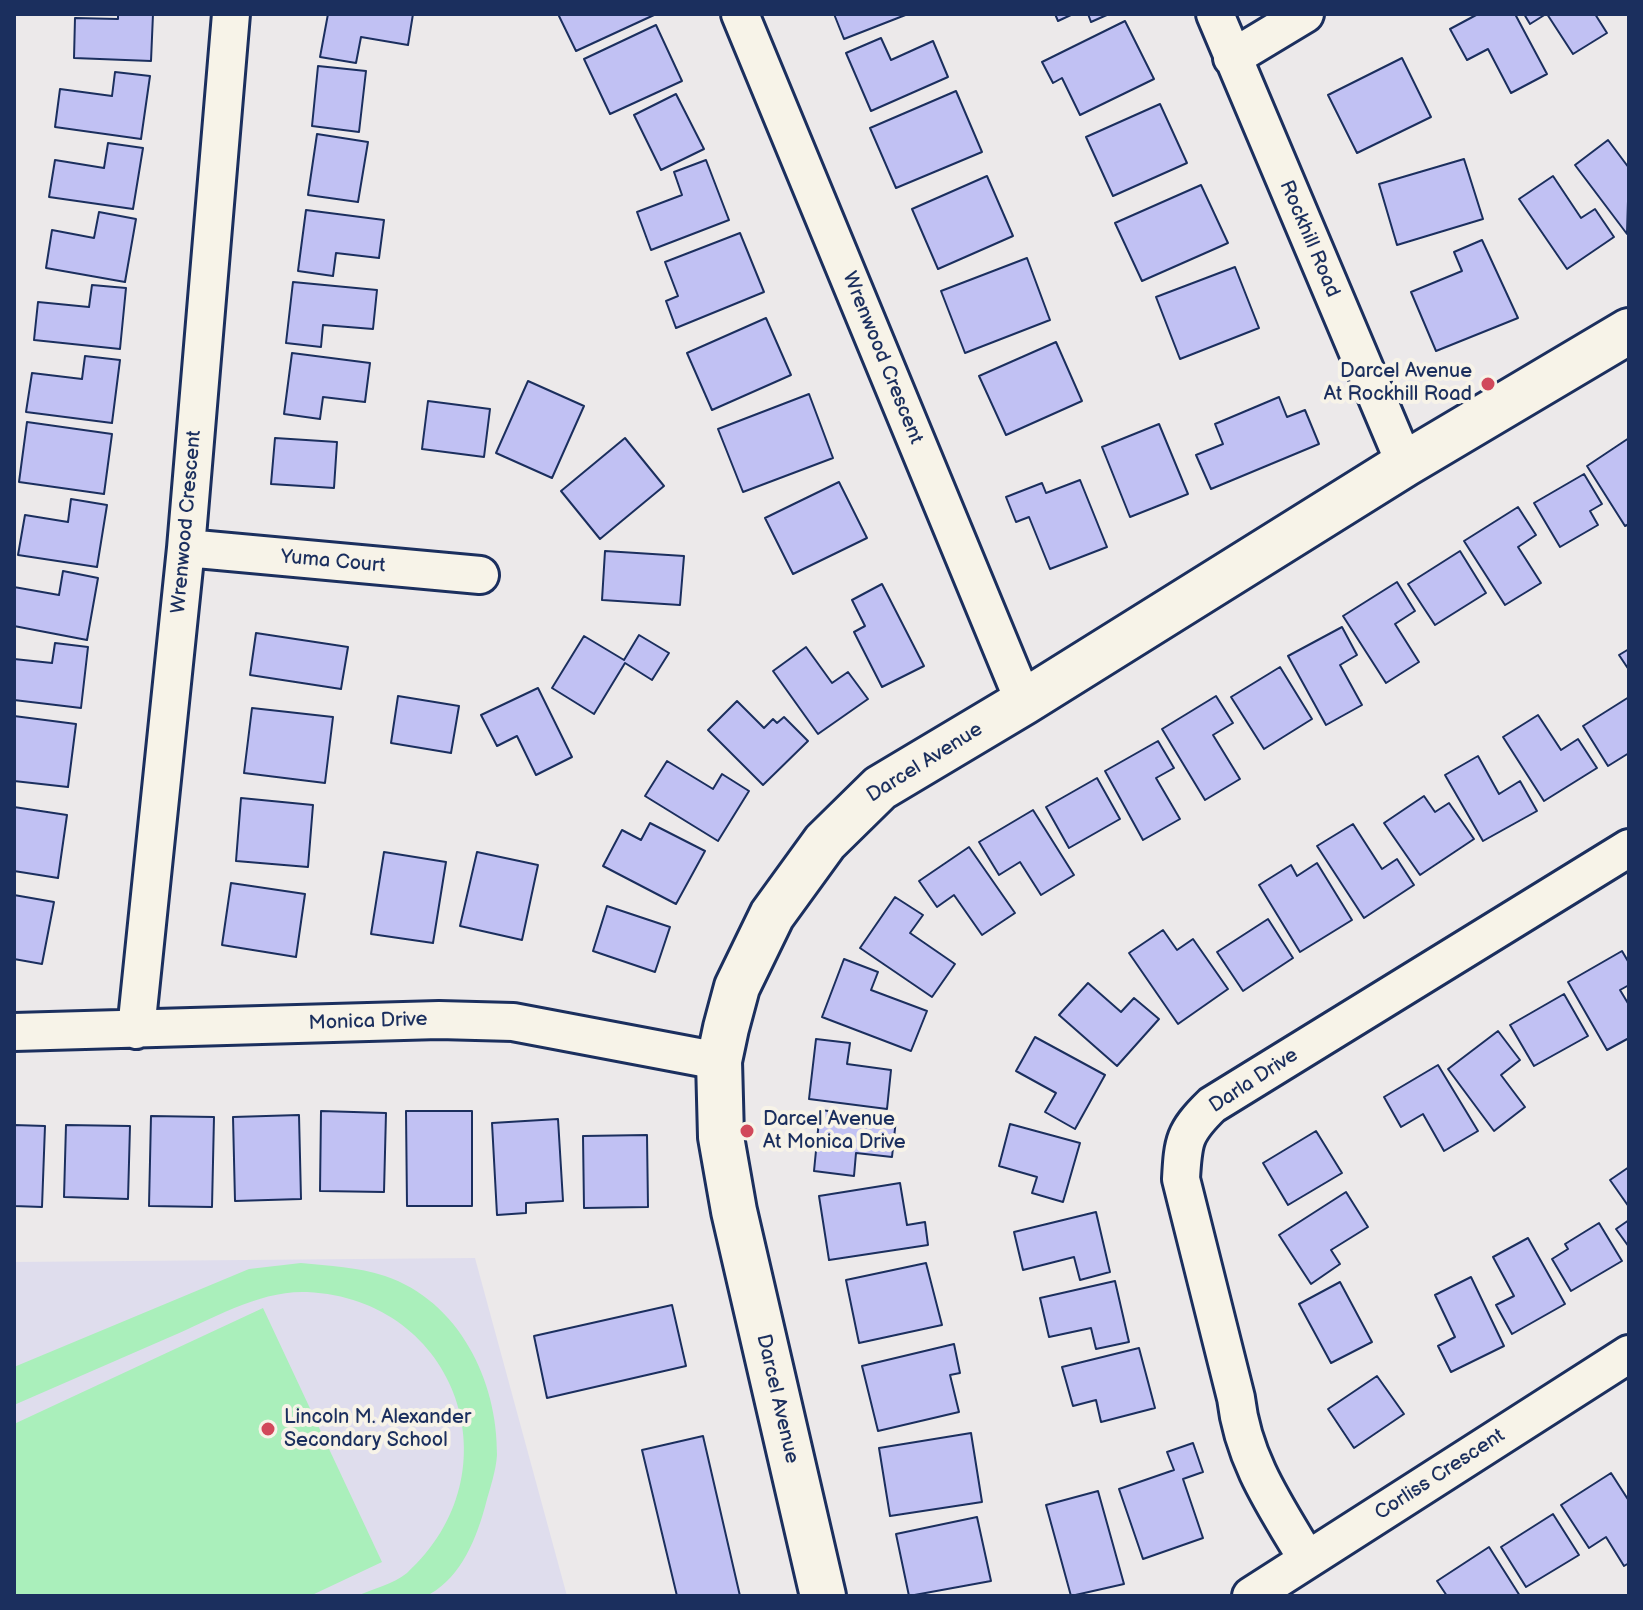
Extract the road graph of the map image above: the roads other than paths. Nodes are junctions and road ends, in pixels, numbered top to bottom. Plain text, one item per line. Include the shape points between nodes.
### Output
1 (231, 14) edge
2 (740, 14) edge
3 (1215, 14) edge
4 (1305, 14) edge
5 (1232, 58) junction
6 (1629, 331) edge
7 (1405, 464) junction
8 (186, 548) junction
9 (480, 575) dead end
10 (1024, 702) junction
11 (1629, 848) edge
12 (136, 1030) junction
13 (14, 1032) edge
14 (719, 1061) junction
15 (1629, 1354) edge
16 (1307, 1559) junction
17 (823, 1596) edge
18 (1251, 1596) edge

1 - 8 street, Wrenwood Crescent
2 - 10 street, Wrenwood Crescent
3 - 5 street, Rockhill Road
4 - 5 street
5 - 7 street, Rockhill Road
6 - 7 street, Darcel Avenue
7 - 10 street, Darcel Avenue
8 - 9 street, Yuma Court
8 - 12 street, Wrenwood Crescent
10 - 14 street, Darcel Avenue via 880,788 825,842 755,948 737,987
11 - 16 street, Darla Drive via 1212,1105 1189,1127 1181,1179 1236,1398 1239,1430 1255,1471
12 - 13 street, Monica Drive
12 - 14 street, Monica Drive via 513,1022
14 - 17 street, Darcel Avenue via 721,1137 734,1211
15 - 16 street, Corliss Crescent
16 - 18 street, Corliss Crescent

